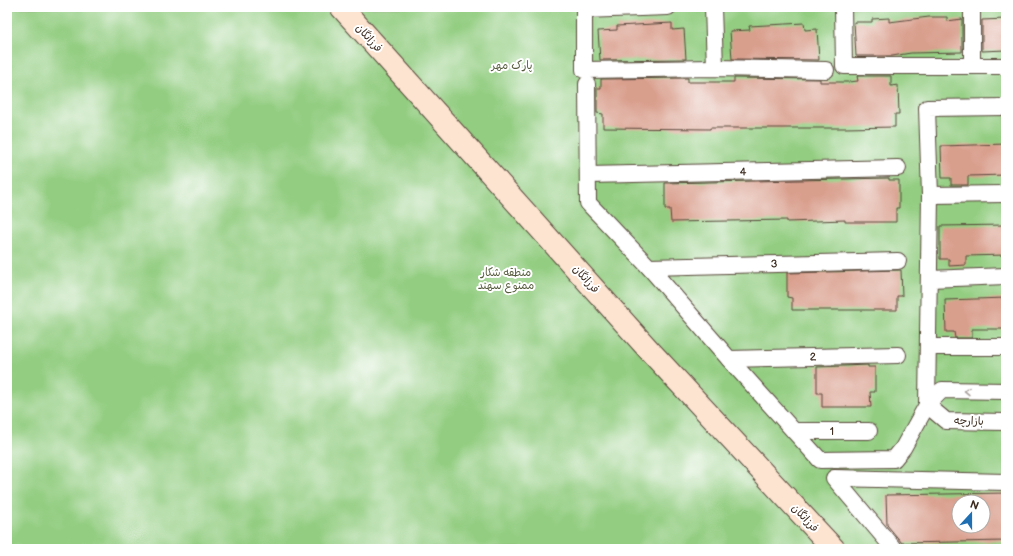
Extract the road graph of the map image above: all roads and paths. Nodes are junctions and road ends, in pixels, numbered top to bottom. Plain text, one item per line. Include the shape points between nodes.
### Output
1 (341, 7) edge
2 (668, 7) edge
3 (713, 7) edge
4 (843, 7) edge
5 (972, 7) edge
6 (584, 9) edge
7 (972, 65) junction
8 (1006, 66) edge
9 (715, 68) junction
10 (826, 70) dead end
11 (587, 84) dead end
12 (1006, 107) edge
13 (898, 168) dead end
14 (588, 175) junction
15 (1006, 194) edge
16 (930, 196) junction
17 (898, 261) dead end
18 (649, 267) junction
19 (1006, 276) edge
20 (929, 279) junction
21 (1006, 346) edge
22 (929, 347) junction
23 (898, 355) dead end
24 (729, 359) junction
25 (1006, 391) edge
26 (927, 405) junction
27 (1006, 422) edge
28 (869, 431) dead end
29 (794, 432) junction
30 (1006, 482) edge
31 (834, 549) edge
32 (894, 549) edge

1 - 31 main road, فرزانگان via 649,350
2 - 6 street
3 - 9 street
4 - 7 street via 844,66
5 - 7 street
6 - 9 street via 584,70
7 - 8 street
9 - 10 street
11 - 14 street
12 - 16 street via 927,108
13 - 14 street, 4
14 - 18 street via 588,203
15 - 16 street
16 - 20 street
17 - 18 street, 3
18 - 24 street
19 - 20 street
20 - 22 street
21 - 22 street
22 - 26 street
23 - 24 street, 2
24 - 29 street
25 -> 26 street via 942,390
26 - 27 street, بازارچه via 946,421
26 - 29 street via 894,459 820,460
28 - 29 street, 1
30 - 32 street via 834,478

